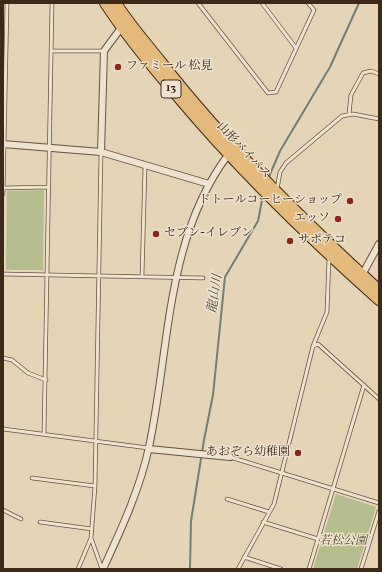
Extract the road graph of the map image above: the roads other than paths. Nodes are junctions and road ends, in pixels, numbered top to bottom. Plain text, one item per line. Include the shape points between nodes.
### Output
1 (7, 3) edge
2 (52, 3) edge
3 (105, 3) edge
4 (198, 3) edge
5 (262, 3) edge
6 (308, 3) edge
7 (119, 5) edge
8 (5, 25) edge
9 (121, 28) junction
10 (296, 48) junction
11 (52, 51) junction
12 (104, 51) junction
13 (379, 74) edge
14 (349, 114) junction
15 (379, 118) edge
16 (4, 144) edge
17 (50, 148) junction
18 (101, 152) junction
19 (228, 155) junction
20 (145, 165) junction
21 (247, 168) junction
22 (209, 184) junction
23 (49, 187) junction
24 (3, 188) edge
25 (3, 194) edge
26 (274, 196) junction
27 (379, 244) edge
28 (329, 256) junction
29 (3, 274) edge
30 (362, 275) junction
31 (47, 276) junction
32 (99, 276) junction
33 (142, 276) junction
34 (176, 277) junction
35 (203, 278) dead end
36 (379, 290) edge
37 (379, 300) edge
38 (313, 346) junction
39 (3, 358) edge
40 (46, 380) junction
41 (364, 385) junction
42 (379, 399) edge
43 (3, 429) edge
44 (44, 434) junction
45 (96, 441) junction
46 (149, 449) junction
47 (230, 457) joint
48 (282, 473) junction
49 (32, 478) dead end
50 (96, 486) junction
51 (333, 489) junction
52 (227, 499) dead end
53 (379, 503) edge
54 (3, 510) edge
55 (379, 511) edge
56 (269, 512) junction
57 (21, 519) dead end
58 (40, 522) dead end
59 (262, 522) junction
60 (92, 529) junction
61 (91, 538) junction
62 (318, 539) junction
63 (244, 557) junction
64 (78, 569) edge
65 (103, 569) edge
66 (238, 569) edge
67 (281, 569) edge
68 (309, 569) edge
69 (361, 569) edge

1 - 8 lane
2 - 11 lane
3 - 9 highway, 山形バイパス / 13
4 - 10 lane via 268,93 276,92
5 - 10 lane
6 - 10 lane via 314,10
7 - 21 highway, 山形バイパス / 13 via 186,94
8 - 16 lane
9 - 12 street
9 - 19 highway, 山形バイパス / 13
11 - 12 lane
11 - 17 lane
12 - 18 street
13 - 14 lane via 371,71 363,73 351,95
14 - 15 lane
14 - 26 lane via 332,123 286,163 280,172
16 - 17 street
16 - 24 lane
17 - 18 street
17 - 23 lane
18 - 20 street
18 - 32 lane
19 - 21 highway, 山形バイパス / 13
19 - 22 street
20 - 22 street
20 - 33 lane
21 - 26 highway, 山形バイパス / 13
22 - 34 street via 193,222
23 - 24 lane
23 - 31 lane
24 - 25 lane
26 - 28 highway, 山形バイパス / 13
26 - 30 highway, 山形バイパス / 13
27 - 30 street
28 - 37 highway, 山形バイパス / 13
28 - 38 lane via 327,312
29 - 31 lane
30 - 36 highway, 山形バイパス / 13
31 - 32 lane
31 - 40 lane
32 - 33 lane
32 - 45 lane
33 - 34 lane
34 - 35 lane
34 - 46 street
38 - 41 lane via 318,344
38 - 48 lane
39 - 40 lane via 12,360 28,373
40 - 44 lane
41 - 42 lane
41 - 51 lane
43 - 44 lane
44 - 45 lane
45 - 46 lane
45 - 50 lane
46 - 47 street
46 - 65 street via 136,490
47 - 48 lane
48 - 51 lane
48 - 56 lane via 274,504
49 - 50 lane
50 - 60 lane
51 - 53 lane
51 - 62 lane
52 - 56 lane
54 - 57 lane
55 - 69 lane
56 - 59 lane
58 - 60 lane
59 - 62 lane
59 - 63 lane
60 - 61 lane
61 - 64 lane
61 - 65 lane
62 - 68 lane
63 - 66 lane
63 - 67 lane

